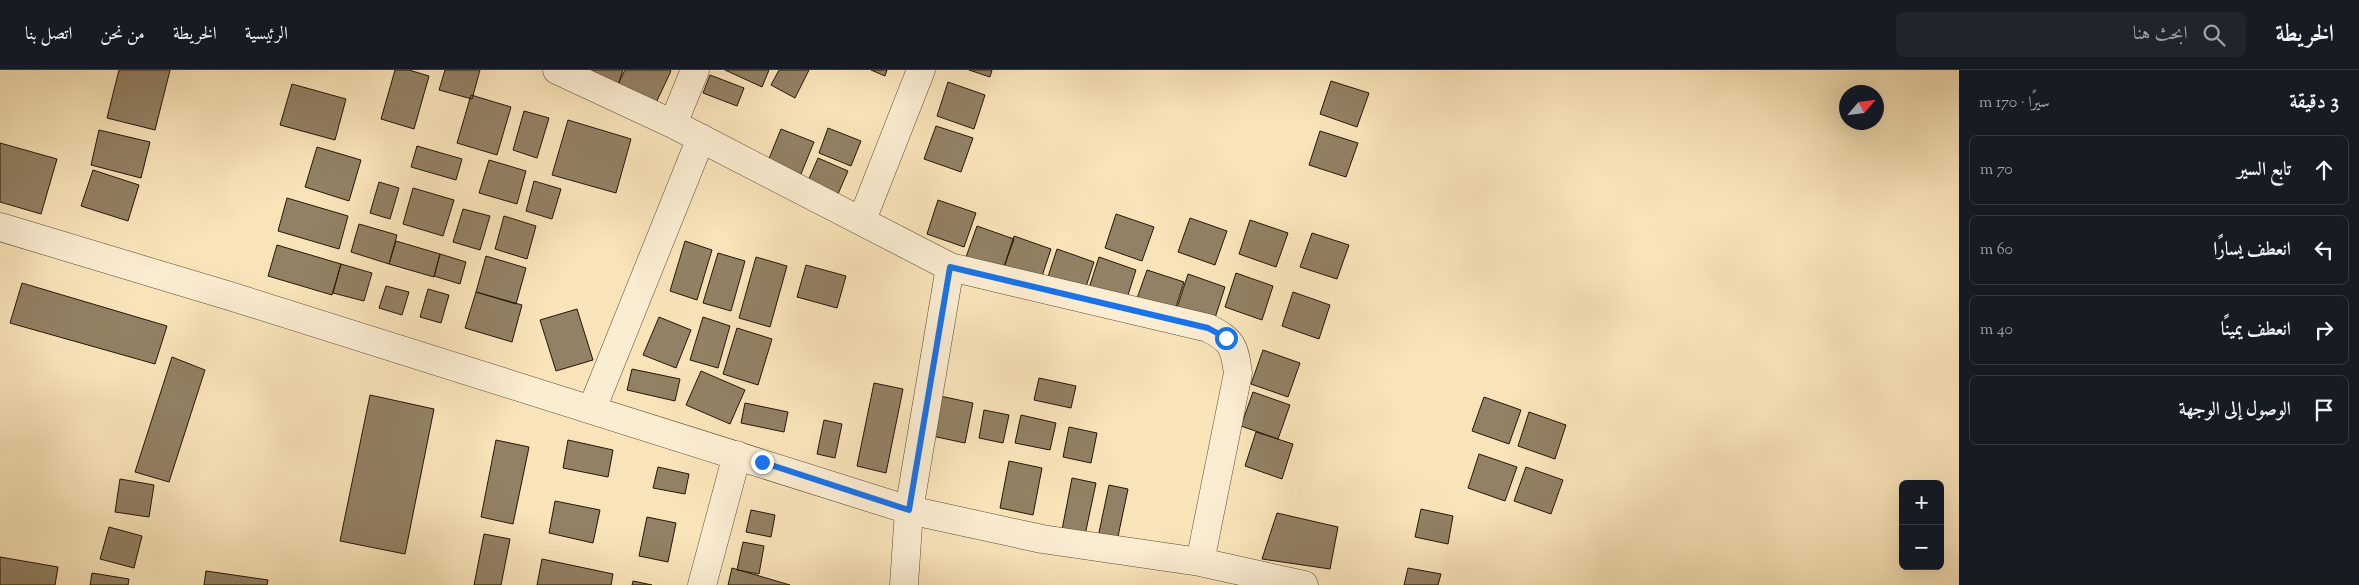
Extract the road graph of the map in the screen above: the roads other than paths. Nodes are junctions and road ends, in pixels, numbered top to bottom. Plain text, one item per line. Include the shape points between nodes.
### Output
1 (557, 70) edge
2 (695, 70) edge
3 (921, 70) edge
4 (673, 124) junction
5 (701, 138) junction
6 (862, 220) junction
7 (0, 227) edge
8 (950, 267) junction
9 (592, 409) junction
10 (737, 455) junction
11 (909, 510) junction
12 (1200, 562) junction
13 (702, 585) edge
14 (904, 585) edge
15 (1304, 585) edge

1 - 4 street
2 - 4 street
3 - 6 street
4 - 5 street
5 - 6 street
5 - 9 street
6 - 8 street
7 - 9 street
8 - 11 street
8 - 12 street via 1208,328 1226,338 1235,353 1238,373
9 - 10 street
10 - 11 street
10 - 13 street
11 - 12 street via 1042,539
11 - 14 street
12 - 15 street

